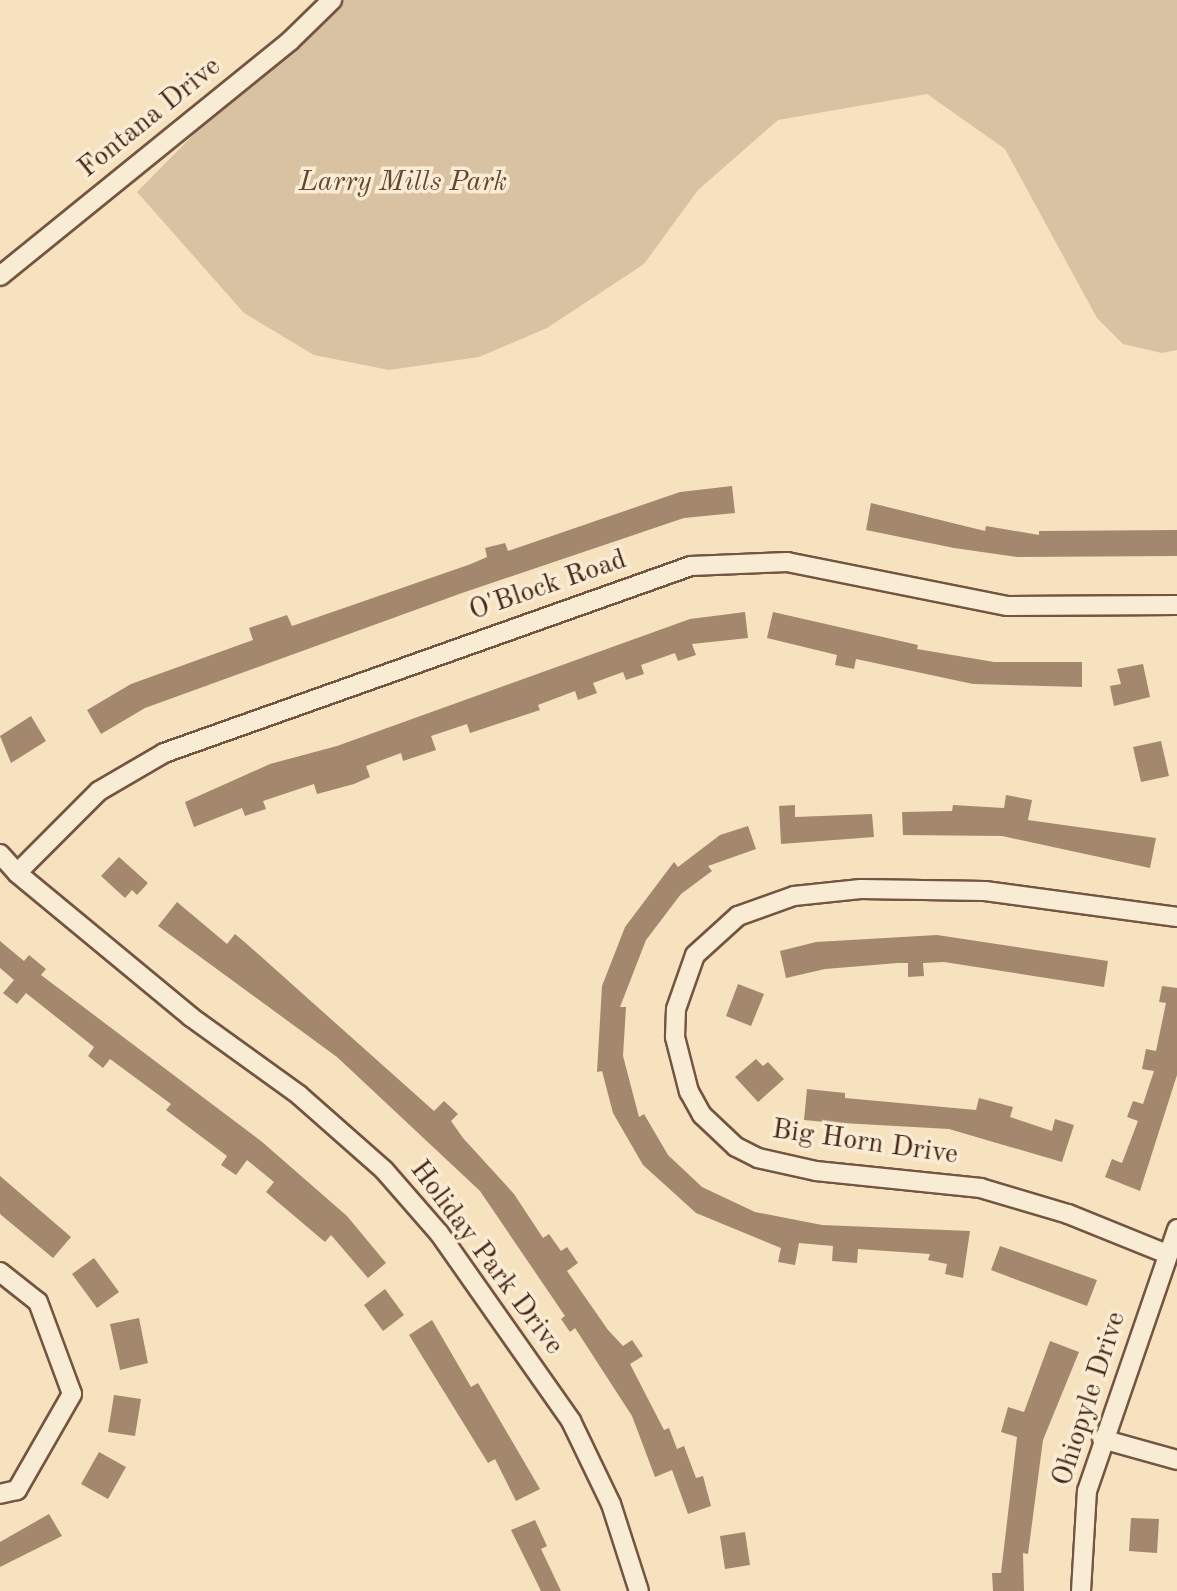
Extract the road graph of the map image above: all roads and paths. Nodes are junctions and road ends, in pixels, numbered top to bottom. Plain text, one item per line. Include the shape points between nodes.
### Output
1 (332, 0) edge
2 (0, 276) edge
3 (1177, 605) edge
4 (0, 854) edge
5 (17, 873) junction
6 (1177, 917) edge
7 (1177, 1229) edge
8 (1167, 1254) junction
9 (0, 1272) edge
10 (1102, 1439) junction
11 (1177, 1460) edge
12 (0, 1494) edge
13 (639, 1591) edge
14 (1081, 1591) edge

1 - 2 street, Fontana Drive via 290,41
3 - 5 street, O'Block Road via 1008,606 787,562 691,566 164,753 99,791
4 - 5 street
5 - 13 street, Holiday Park Drive via 179,1008 310,1104 384,1170 439,1233 571,1421 611,1504
6 - 8 street, Big Horn Drive via 985,891 861,889 794,896 738,916 695,955 676,1009 675,1037 689,1092 702,1115 736,1147 758,1158 816,1171 981,1188 1068,1214
7 - 8 street, Ohiopyle Drive
8 - 10 street, Ohiopyle Drive
9 - 12 street via 38,1302 72,1394 17,1490
10 - 11 street
10 - 14 street, Ohiopyle Drive via 1087,1491

